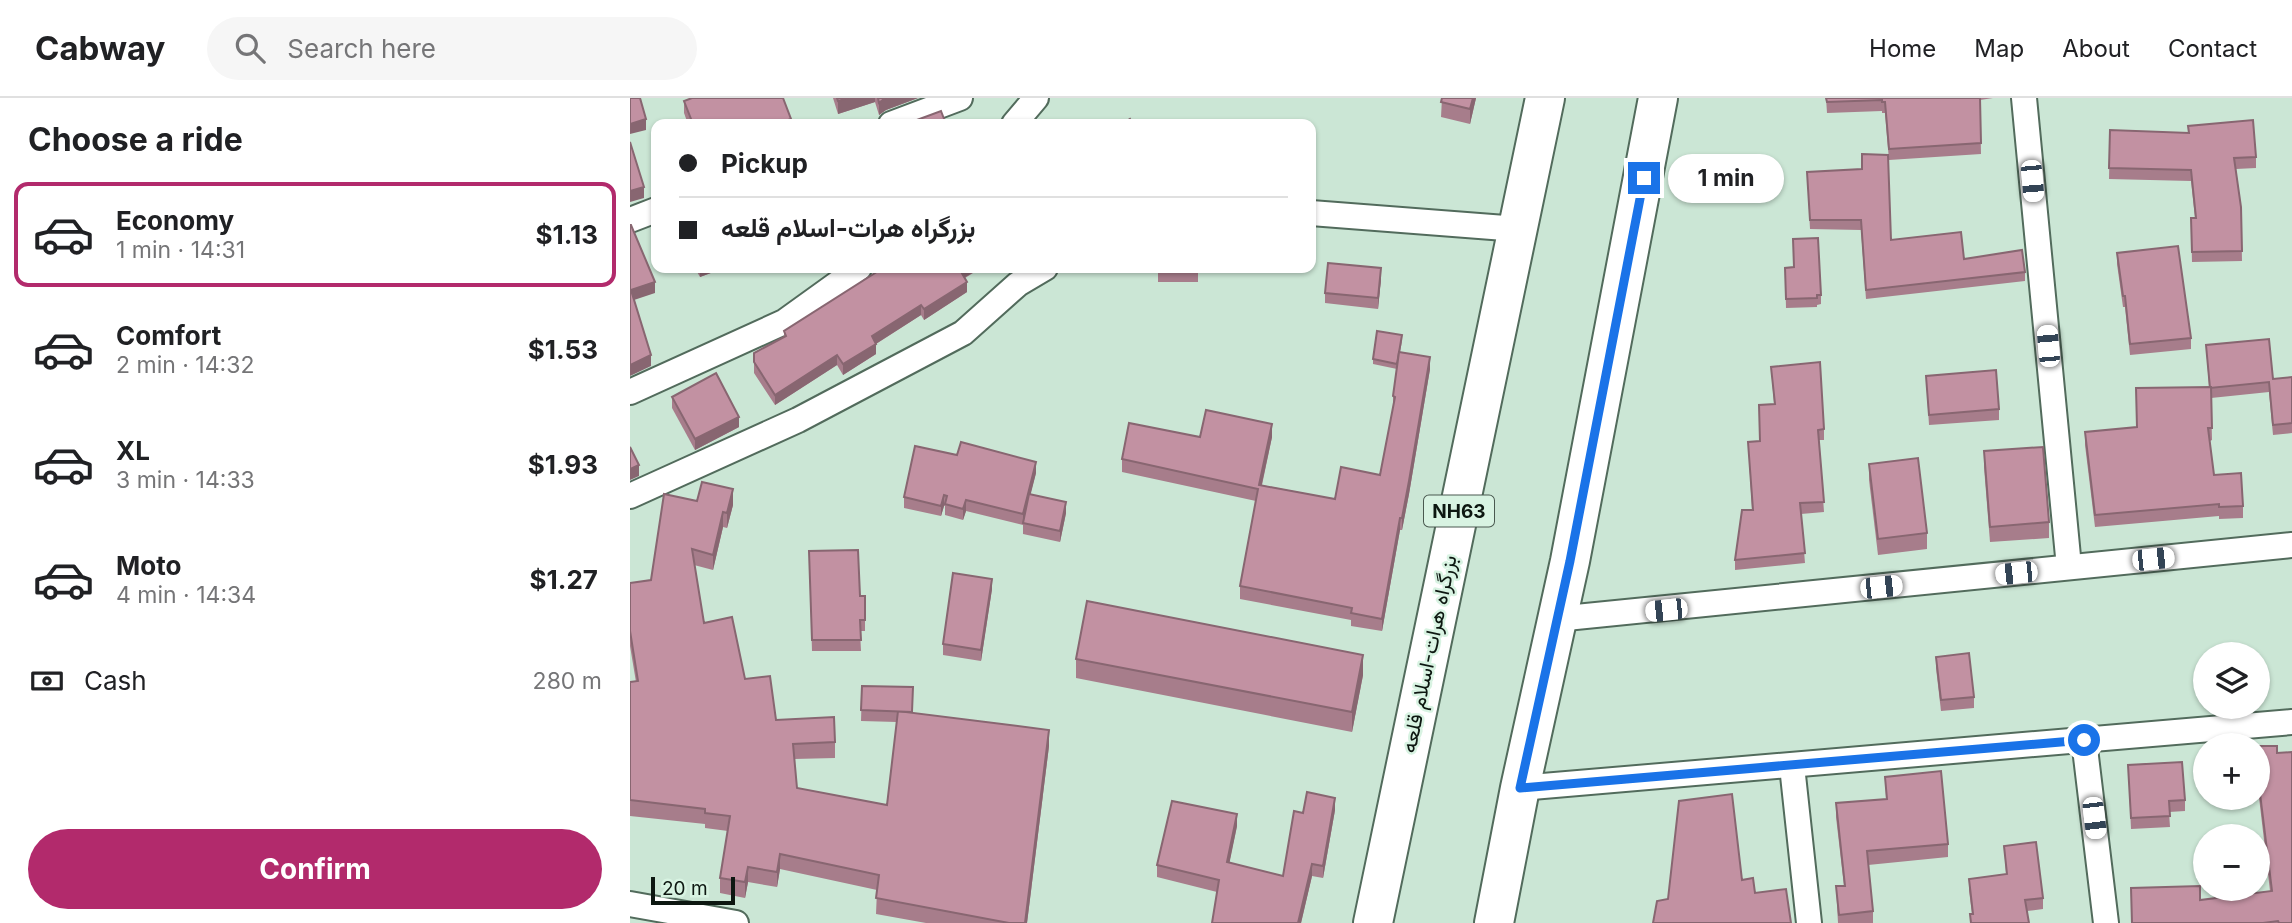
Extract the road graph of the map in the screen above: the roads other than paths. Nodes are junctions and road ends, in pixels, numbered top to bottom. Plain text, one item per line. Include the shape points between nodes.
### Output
1 (960, 98) edge
2 (1036, 98) edge
3 (1545, 98) edge
4 (1658, 98) edge
5 (2024, 98) edge
6 (904, 119) edge
7 (1018, 119) edge
8 (651, 212) edge
9 (1316, 213) edge
10 (630, 220) edge
11 (1518, 229) junction
12 (852, 273) edge
13 (1037, 273) edge
14 (630, 392) edge
15 (630, 496) edge
16 (2292, 545) edge
17 (2070, 567) junction
18 (1556, 619) junction
19 (2292, 722) edge
20 (2084, 740) junction
21 (1792, 765) junction
22 (1520, 788) junction
23 (630, 904) edge
24 (736, 923) edge
25 (1373, 923) edge
26 (1494, 923) edge
27 (1809, 923) edge
28 (2106, 923) edge

1 - 6 street
2 - 7 street
3 - 11 highway, بزرگراه هرات-اسلام قلعه / NH63
4 - 18 highway
5 - 17 street
8 - 10 street
9 - 11 street
11 - 25 highway, بزرگراه هرات-اسلام قلعه / NH63
12 - 14 street via 784,322
13 - 15 street via 963,333 798,420
16 - 17 street
17 - 18 street
18 - 22 highway
19 - 20 street
20 - 21 street
20 - 28 street
21 - 22 street
21 - 27 street
22 - 26 highway
23 - 24 street

